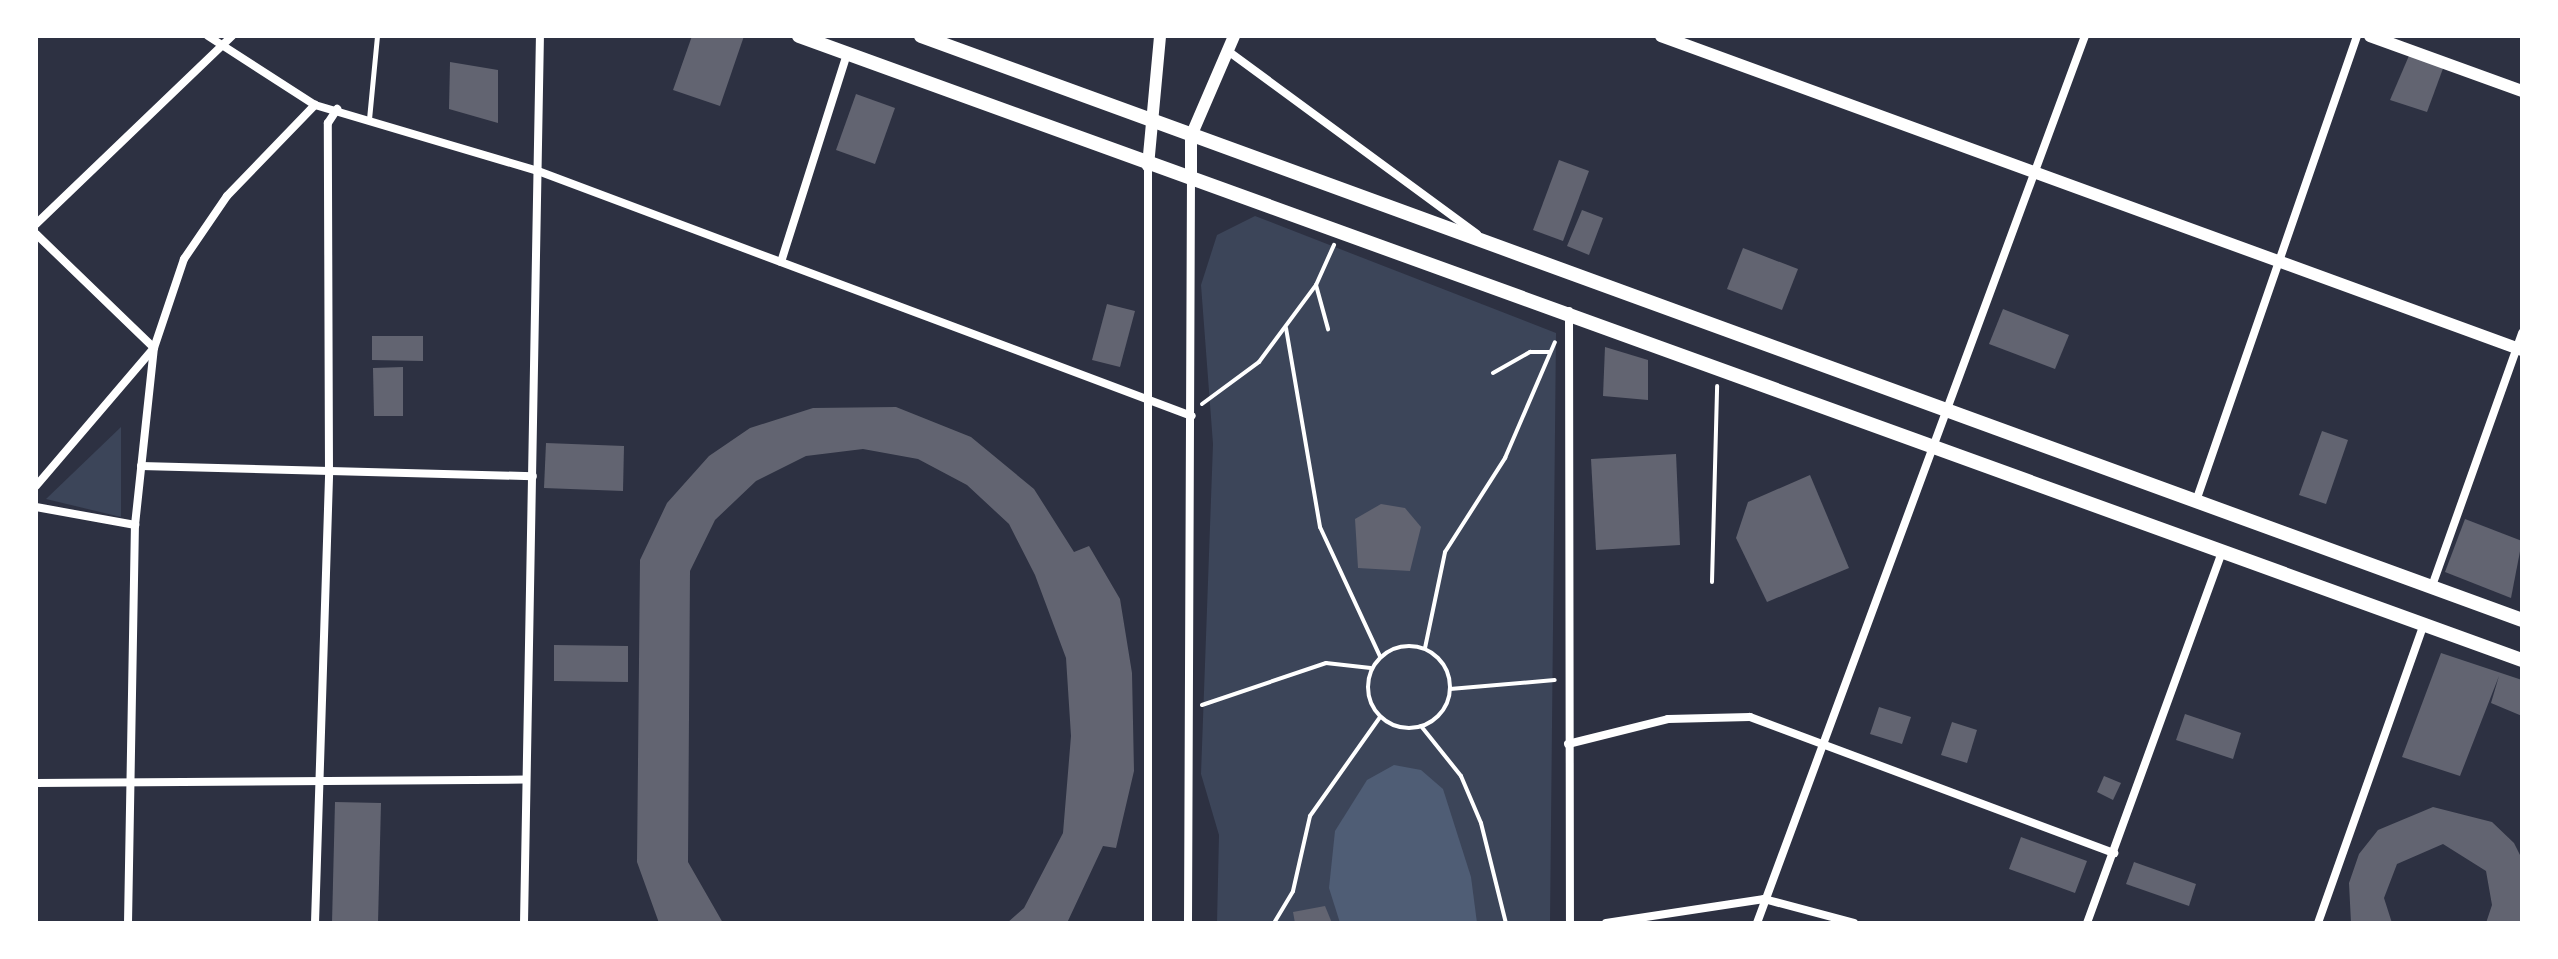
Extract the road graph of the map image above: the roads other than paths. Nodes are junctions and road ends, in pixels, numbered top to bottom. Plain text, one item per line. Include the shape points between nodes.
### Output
1 (208, 36) edge
2 (377, 36) edge
3 (540, 36) edge
4 (799, 36) edge
5 (921, 36) edge
6 (1160, 36) edge
7 (1234, 36) edge
8 (1661, 36) edge
9 (2085, 36) edge
10 (2357, 36) edge
11 (2370, 36) edge
12 (230, 40) edge
13 (1228, 51) junction
14 (847, 54) junction
15 (2522, 91) edge
16 (315, 105) junction
17 (337, 109) junction
18 (369, 119) junction
19 (1151, 123) junction
20 (1191, 136) junction
21 (1148, 166) junction
22 (538, 171) junction
23 (2036, 173) junction
24 (1191, 179) junction
25 (36, 224) edge
26 (36, 234) edge
27 (1494, 246) junction
28 (781, 262) junction
29 (2279, 262) junction
30 (1569, 311) junction
31 (2522, 333) edge
32 (154, 348) junction
33 (2519, 349) edge
34 (1152, 400) junction
35 (1946, 412) junction
36 (1192, 413) junction
37 (1934, 444) junction
38 (141, 466) junction
39 (329, 471) junction
40 (533, 476) junction
41 (36, 486) edge
42 (2196, 501) junction
43 (36, 507) edge
44 (135, 525) junction
45 (2221, 554) junction
46 (2432, 586) junction
47 (2522, 620) edge
48 (2423, 626) junction
49 (2522, 660) edge
50 (1568, 744) junction
51 (1826, 748) junction
52 (320, 780) junction
53 (525, 780) junction
54 (36, 783) edge
55 (130, 784) junction
56 (2114, 853) junction
57 (1764, 899) junction
58 (128, 923) edge
59 (315, 923) edge
60 (524, 923) edge
61 (1148, 923) edge
62 (1188, 923) edge
63 (1570, 923) edge
64 (1606, 923) edge
65 (1757, 923) edge
66 (1854, 923) edge
67 (2087, 923) edge
68 (2318, 923) edge

1 - 12 street
2 - 18 lane
3 - 22 street
4 - 14 main road
5 - 19 main road
6 - 19 street
7 - 13 street
8 - 23 street
9 - 23 street
10 - 29 street
11 - 15 street
12 - 16 street
12 - 25 street
13 - 20 street
13 - 27 street
14 - 21 main road
14 - 28 street
16 - 17 street
16 - 32 street via 227,196 184,259
17 - 18 street
17 - 39 street via 328,123
18 - 22 street
19 - 20 main road
19 - 21 street
20 - 24 street
20 - 27 main road
21 - 24 main road
21 - 34 street
22 - 28 street
22 - 40 street
23 - 29 street
23 - 35 street
24 - 30 main road
24 - 36 street
26 - 32 street
27 - 35 main road
28 - 34 street
29 - 33 street
29 - 42 street
30 - 37 main road
30 - 50 street
31 - 33 street
32 - 38 street
32 - 41 street
33 - 46 street
34 - 36 street
34 - 61 street
35 - 37 street
35 - 42 main road
36 - 62 street
37 - 45 main road
37 - 51 street
38 - 39 street
38 - 44 street
39 - 40 street
39 - 52 street
40 - 53 street
42 - 46 main road
43 - 44 street
44 - 55 street
45 - 48 main road
45 - 56 street
46 - 47 main road
48 - 49 main road
48 - 68 street
50 - 51 street via 1711,714 1750,717
50 - 63 street
51 - 56 street
51 - 57 street
52 - 53 street
52 - 55 street
52 - 59 street
53 - 60 street
54 - 55 street
55 - 58 street
56 - 67 street
57 - 64 street
57 - 65 street
57 - 66 street

